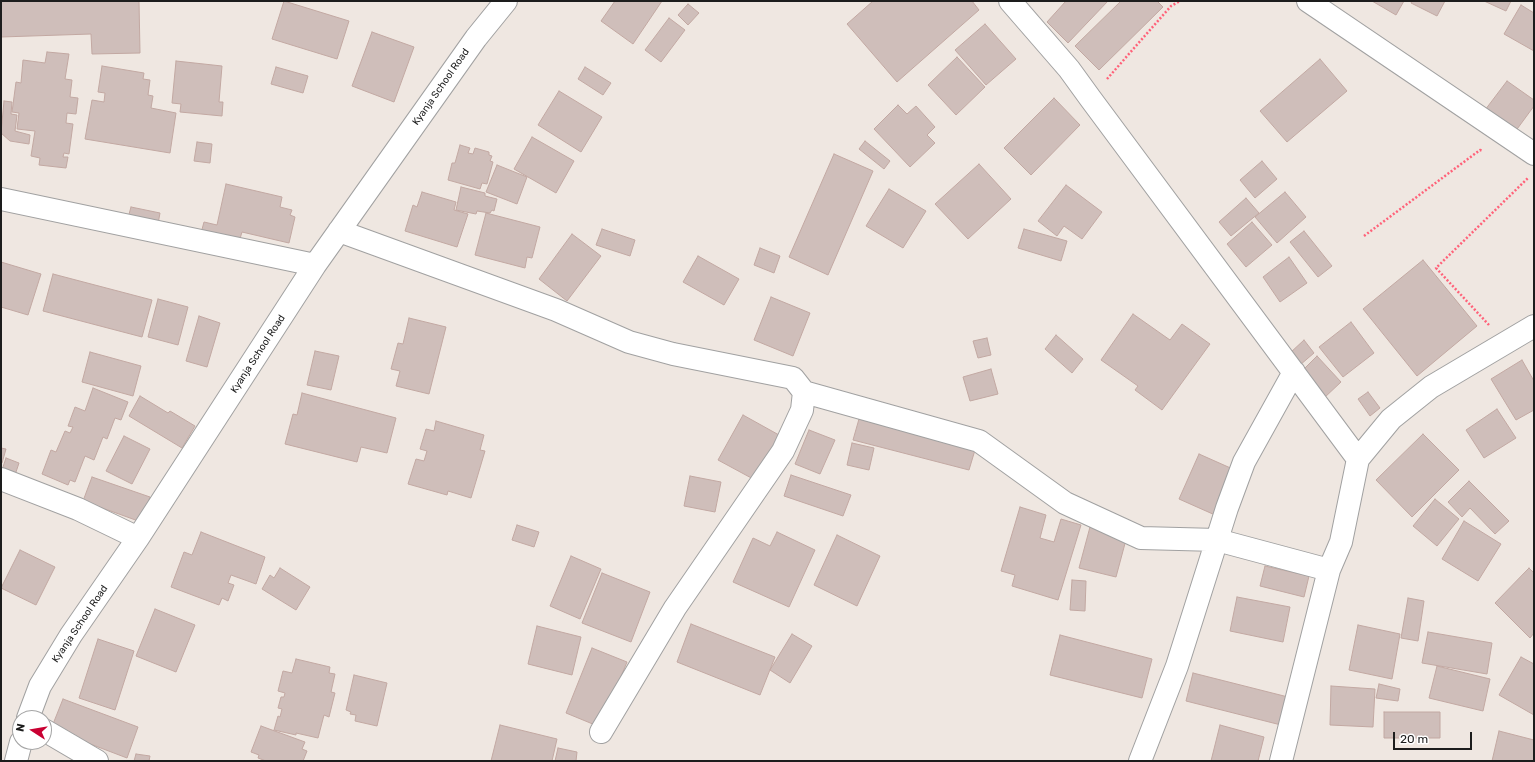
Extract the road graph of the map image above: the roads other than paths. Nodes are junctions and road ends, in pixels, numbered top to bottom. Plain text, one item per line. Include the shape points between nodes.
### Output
1 (506, 1) edge
2 (1010, 1) edge
3 (1308, 1) edge
4 (1534, 154) edge
5 (1, 199) edge
6 (339, 231) junction
7 (315, 265) junction
8 (1534, 326) edge
9 (1294, 372) junction
10 (804, 392) junction
11 (1358, 458) junction
12 (1, 479) edge
13 (138, 538) junction
14 (1217, 540) junction
15 (1329, 570) junction
16 (31, 710) edge
17 (601, 732) dead end
18 (52, 735) edge
19 (19, 750) edge
20 (16, 761) edge
21 (97, 761) edge
22 (1140, 761) edge
23 (1281, 761) edge

1 - 6 street, Kyanja School Road via 476,38
2 - 9 street via 1069,69
3 - 4 street
5 - 7 street
6 - 7 street, Kyanja School Road
6 - 10 street via 556,310 629,342 673,354 793,378
7 - 13 street, Kyanja School Road
8 - 11 street via 1431,387 1391,419
9 - 11 street
9 - 14 street via 1244,462
10 - 14 street via 979,441 1065,503 1141,538
10 - 17 street via 802,410 783,451 675,608
11 - 15 street via 1341,542
12 - 13 street via 78,509
13 - 16 street, Kyanja School Road via 67,641 40,686
14 - 15 street
14 - 22 street via 1177,666
15 - 23 street
18 - 21 street
19 - 20 street

